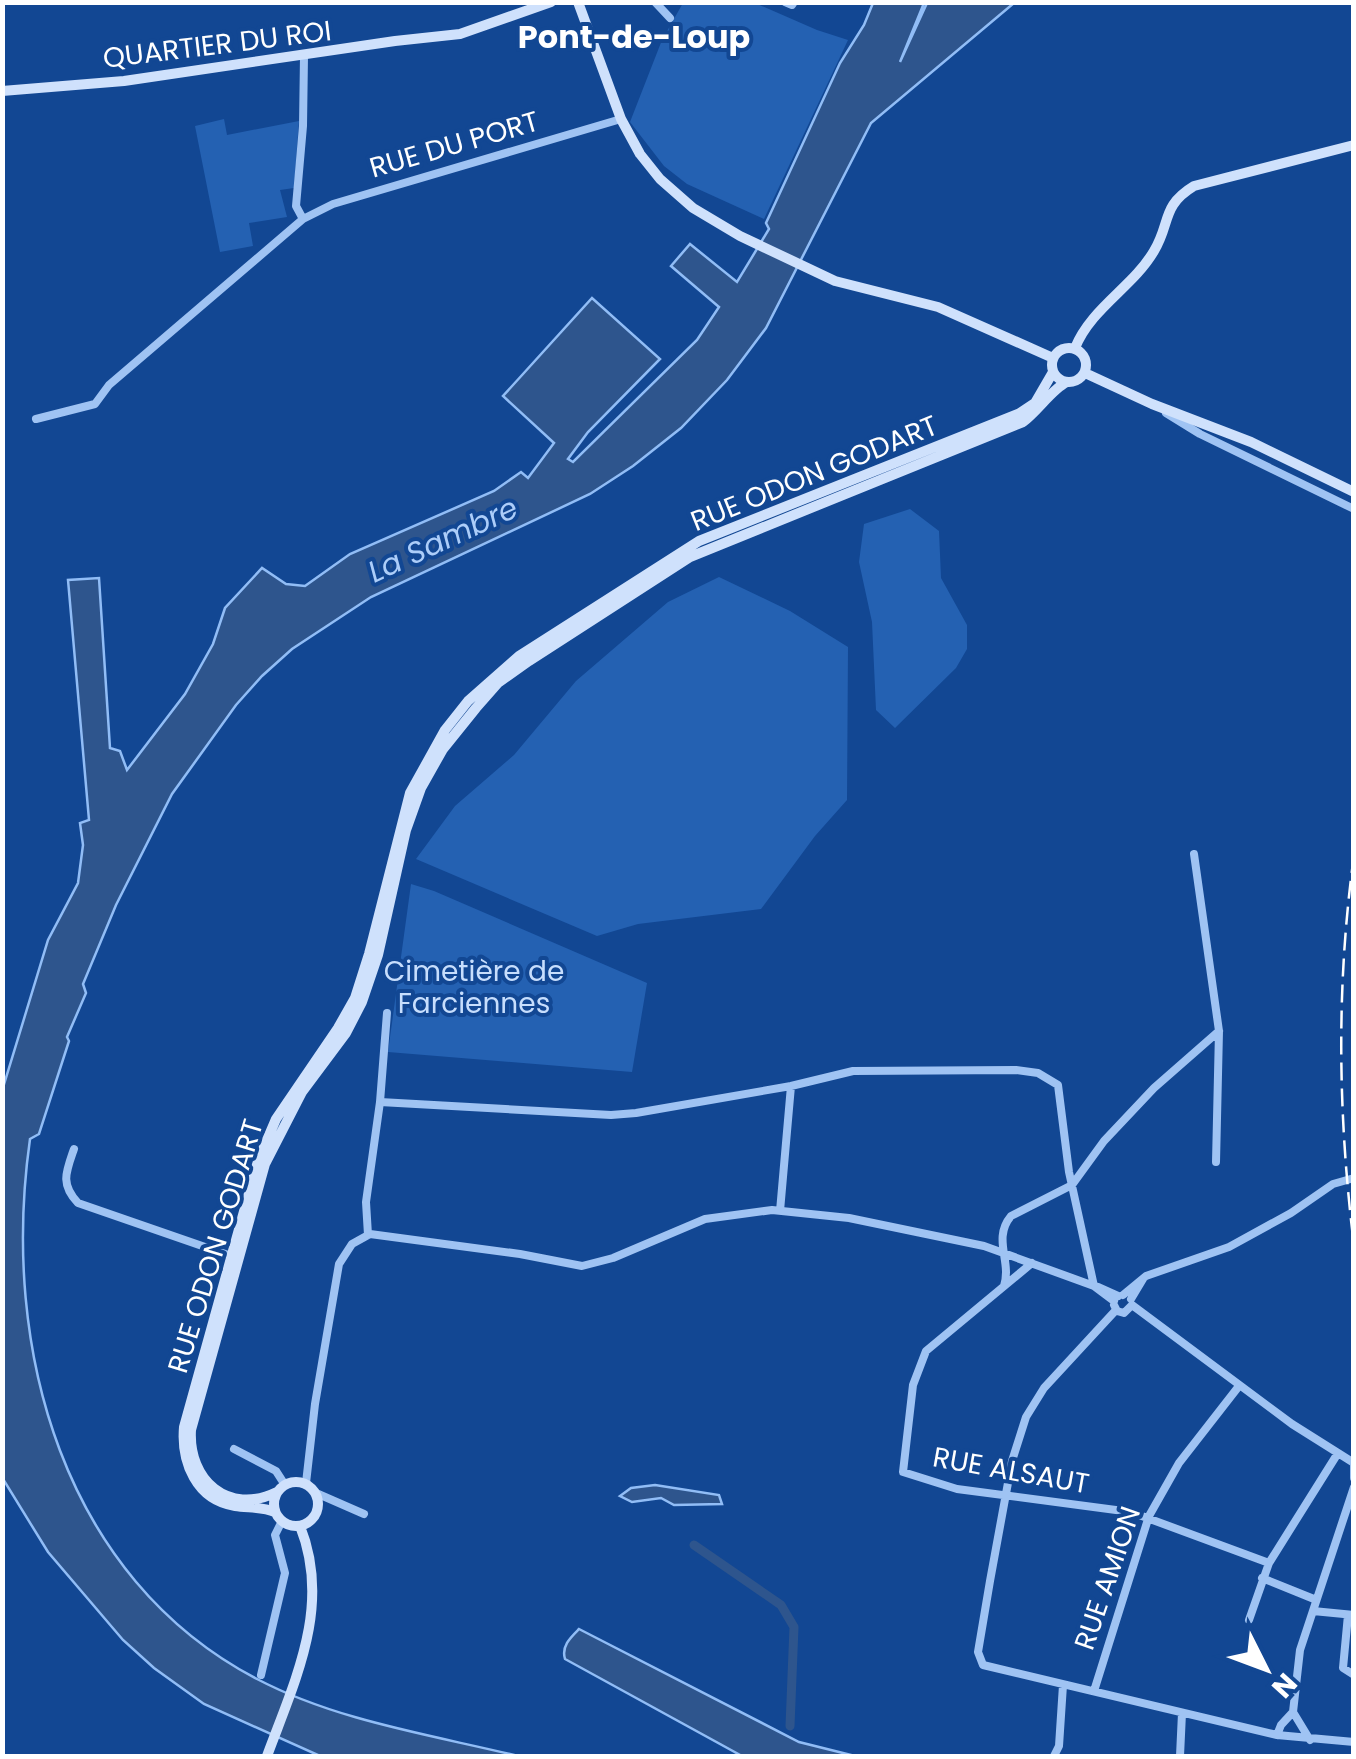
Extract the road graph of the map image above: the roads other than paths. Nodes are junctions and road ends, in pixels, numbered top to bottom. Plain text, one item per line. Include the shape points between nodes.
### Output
1 (551, 2) edge
2 (578, 2) edge
3 (655, 2) edge
4 (670, 18) dead end
5 (304, 56) junction
6 (2, 91) edge
7 (621, 118) junction
8 (1354, 145) edge
9 (303, 220) junction
10 (1075, 348) junction
11 (1053, 358) junction
12 (1053, 372) junction
13 (1085, 372) junction
14 (1067, 382) junction
15 (1152, 404) junction
16 (36, 419) dead end
17 (1354, 492) edge
18 (1354, 508) edge
19 (1194, 854) dead end
20 (387, 1013) dead end
21 (1218, 1031) junction
22 (791, 1086) junction
23 (380, 1102) junction
24 (74, 1148) dead end
25 (1216, 1162) dead end
26 (1354, 1178) edge
27 (1072, 1184) junction
28 (780, 1211) junction
29 (368, 1235) junction
30 (1003, 1252) junction
31 (235, 1257) junction
32 (1032, 1262) junction
33 (1004, 1286) junction
34 (1094, 1286) junction
35 (1122, 1301) junction
36 (1240, 1386) junction
37 (234, 1448) dead end
38 (1338, 1453) junction
39 (1354, 1464) edge
40 (1354, 1478) edge
41 (306, 1484) junction
42 (1354, 1488) edge
43 (281, 1489) junction
44 (316, 1493) junction
45 (1007, 1494) junction
46 (364, 1514) dead end
47 (279, 1516) junction
48 (1149, 1516) junction
49 (300, 1526) junction
50 (1269, 1562) junction
51 (1262, 1578) junction
52 (1314, 1600) junction
53 (1313, 1610) junction
54 (1351, 1615) edge
55 (1249, 1620) dead end
56 (261, 1675) dead end
57 (1354, 1675) edge
58 (1063, 1685) junction
59 (1094, 1691) junction
60 (1293, 1712) junction
61 (1182, 1713) junction
62 (1278, 1735) junction
63 (1310, 1740) junction
64 (1354, 1742) edge
65 (269, 1752) edge
66 (1054, 1756) edge
67 (1180, 1756) edge

1 - 5 main road, QUARTIER DU ROI via 460,34
2 - 7 main road
3 - 4 street
5 - 6 main road, QUARTIER DU ROI
5 - 9 street via 296,206
7 - 9 street, RUE DU PORT via 419,176
7 - 11 main road via 660,179 692,208 740,236 853,288 938,307
8 - 10 main road via 1194,186 1172,204 1152,255 1082,330
9 - 16 street, RUE DU PORT via 95,404
10 - 11 main road
10 - 13 main road via 1086,359
11 - 12 main road
12 - 14 main road
12 - 31 main road, RUE ODON GODART via 1035,404 1020,413 699,541 520,656 468,701 410,793 355,998 276,1119 258,1160
13 - 14 main road
13 - 15 main road
14 - 31 main road, RUE ODON GODART via 1023,422 690,557 498,683 443,749 421,788 362,1002 281,1128
15 - 17 main road via 1252,442
15 - 18 street
19 - 21 street
20 - 23 street
21 - 25 street
21 - 27 street via 1154,1088
22 - 23 street via 611,1114
22 - 27 street via 853,1072 1038,1072 1058,1085
22 - 28 street
23 - 29 street
24 - 31 street via 64,1178 78,1203
26 - 35 street via 1229,1247 1146,1276
27 - 30 street via 1012,1216 1001,1235
27 - 34 street
28 - 29 street via 722,1214 582,1266
28 - 30 street via 849,1218
29 - 41 street via 339,1264
30 - 32 street
30 - 33 street
31 - 43 main road, RUE ODON GODART via 190,1452 215,1490 257,1499
31 - 47 main road, RUE ODON GODART via 182,1450 188,1471 223,1504
32 - 33 street, RUE ALSAUT
32 - 34 street
33 - 45 street, RUE ALSAUT via 926,1351 914,1386 903,1472
34 - 35 street
35 - 36 street
35 - 45 street via 1033,1404
36 - 38 street
36 - 48 street, RUE AMION via 1178,1463
37 - 43 street via 276,1471
38 - 39 street
38 - 50 street
39 - 40 street
41 - 43 main road via 294,1481
41 - 44 main road
42 - 52 street
43 - 47 main road via 273,1503
44 - 46 street
44 - 49 main road via 316,1514
45 - 48 street, RUE ALSAUT
45 - 58 street via 978,1652 983,1666
47 - 49 main road
47 - 56 street via 275,1535 283,1590
48 - 50 street, RUE ALSAUT
48 - 59 street, RUE AMION
49 - 65 main road via 314,1588 309,1629
50 - 51 street
51 - 52 street
51 - 55 street
52 - 53 street
53 - 54 street
53 - 60 street via 1300,1650
54 - 57 street via 1344,1668
58 - 59 street
58 - 66 street
59 - 61 street
60 - 62 street
60 - 63 street
61 - 62 street
61 - 67 street
62 - 63 street
63 - 64 street

